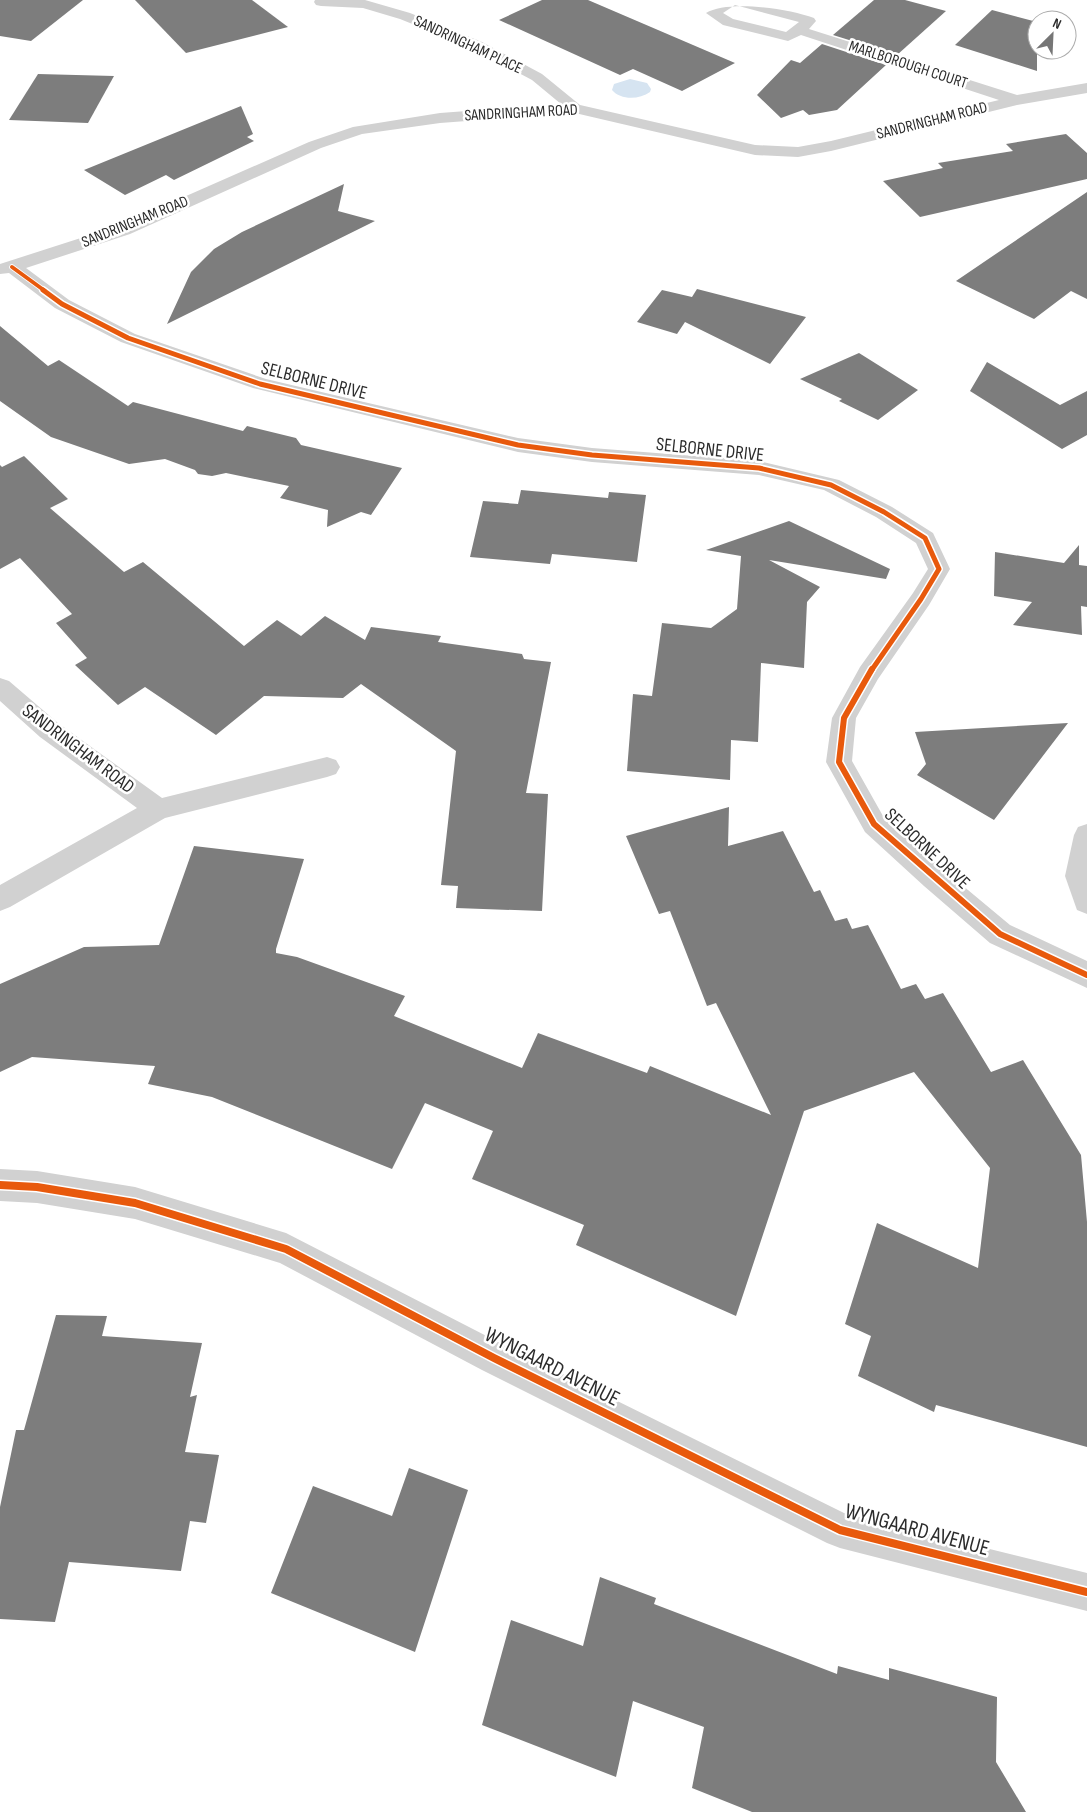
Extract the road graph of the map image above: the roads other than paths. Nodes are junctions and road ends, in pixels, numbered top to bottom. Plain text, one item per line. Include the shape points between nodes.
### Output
1 (321, 2) dead end
2 (799, 30) junction
3 (1087, 88) edge
4 (1016, 100) junction
5 (575, 108) junction
6 (6, 268) edge
7 (0, 687) edge
8 (327, 767) dead end
9 (158, 809) junction
10 (1087, 835) edge
11 (0, 899) edge
12 (1087, 902) edge
13 (1087, 976) edge
14 (0, 1185) edge
15 (1087, 1592) edge

1 - 5 street, SANDRINGHAM PLACE via 364,4 397,13 477,45 537,77
2 - 2 street, MARLBOROUGH COURT via 788,37 728,22 713,13 733,0 809,21
2 - 4 street, MARLBOROUGH COURT
3 - 4 street, SANDRINGHAM ROAD
4 - 5 street, SANDRINGHAM ROAD via 798,152 755,150
5 - 6 street, SANDRINGHAM ROAD via 440,118 359,130 306,149 124,230
6 - 13 street, SELBORNE DRIVE via 62,304 128,338 260,384 518,445 592,455 759,468 831,485 884,512 925,538 940,569 869,673 844,718 839,762 874,824 934,878 1000,934
7 - 9 street, SANDRINGHAM ROAD via 49,730
8 - 9 street, SANDRINGHAM ROAD
9 - 11 street, SANDRINGHAM ROAD
10 - 12 street via 1079,876
14 - 15 street, WYNGAARD AVENUE via 37,1187 135,1203 286,1249 494,1358 840,1530

